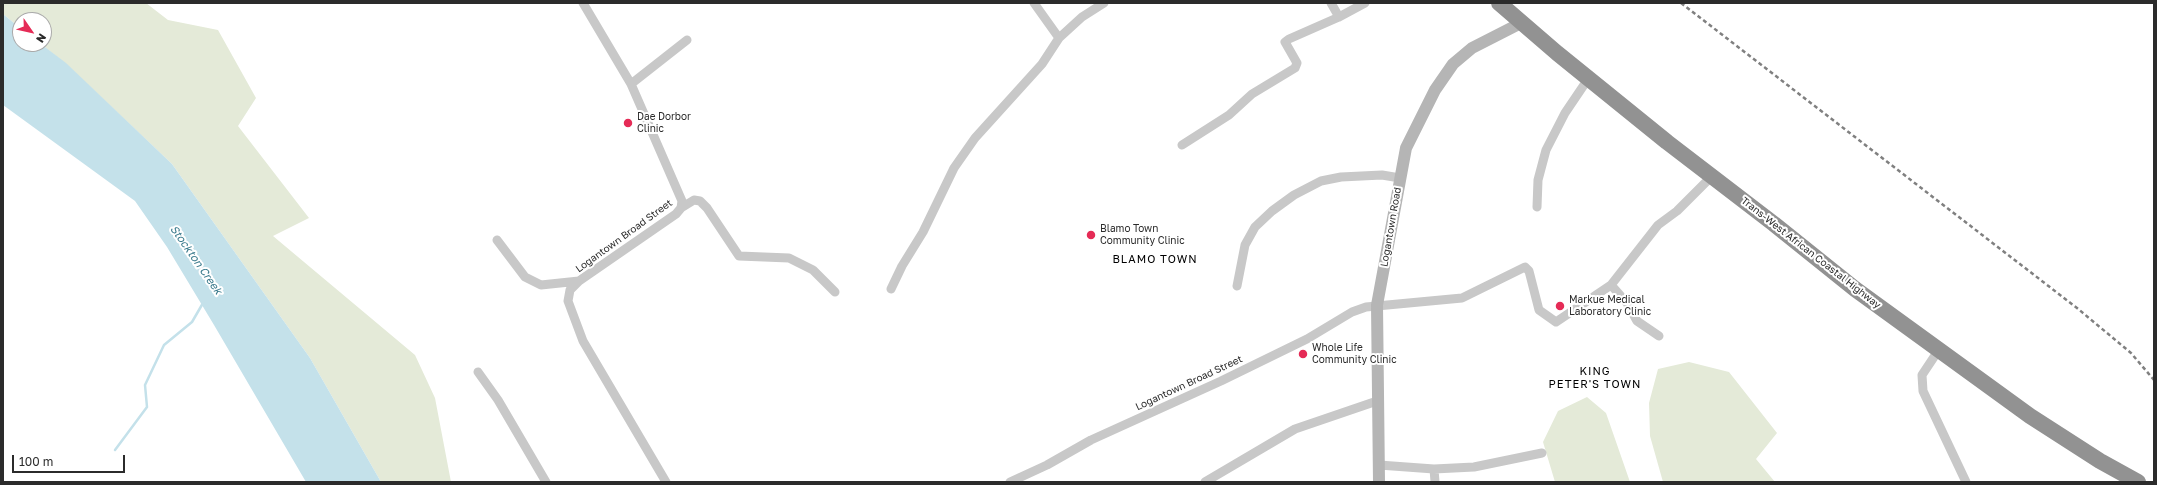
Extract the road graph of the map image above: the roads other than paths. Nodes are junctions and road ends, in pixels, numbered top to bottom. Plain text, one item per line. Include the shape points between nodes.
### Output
1 (582, 3) edge
2 (1034, 3) edge
3 (1104, 3) edge
4 (1331, 3) edge
5 (1365, 3) edge
6 (1499, 3) edge
7 (1338, 17) junction
8 (1521, 23) junction
9 (1059, 38) junction
10 (687, 40) dead end
11 (1588, 79) junction
12 (631, 84) junction
13 (1182, 145) dead end
14 (1712, 176) junction
15 (1400, 178) junction
16 (1537, 207) dead end
17 (681, 208) junction
18 (497, 240) dead end
19 (579, 281) junction
20 (1611, 285) junction
21 (1237, 286) dead end
22 (891, 289) dead end
23 (835, 292) dead end
24 (1377, 305) junction
25 (1659, 336) dead end
26 (1938, 351) junction
27 (478, 372) dead end
28 (1377, 401) junction
29 (1542, 453) dead end
30 (1379, 465) junction
31 (1434, 470) junction
32 (546, 482) edge
33 (666, 482) edge
34 (1010, 482) edge
35 (1205, 482) edge
36 (1379, 482) edge
37 (1435, 482) edge
38 (1966, 482) edge
39 (2138, 482) edge

1 - 12 street, Logantown Broad Street
2 - 9 street
3 - 9 street via 1082,17
4 - 7 street
5 - 7 street
6 - 8 highway, Trans-West African Coastal Highway
7 - 13 street via 1285,42 1297,63 1295,68 1252,94 1229,115
8 - 11 highway, Trans-West African Coastal Highway
8 - 15 street, Logantown Road via 1472,48 1446,72 1409,139
9 - 22 street via 1042,64 985,126 954,168
10 - 12 street
11 - 14 highway, Trans-West African Coastal Highway
11 - 16 street via 1565,113 1546,150 1538,180
12 - 17 street, Logantown Broad Street via 681,196
14 - 20 street via 1677,211 1658,225
14 - 26 highway, Trans-West African Coastal Highway
15 - 21 street via 1382,175 1341,177 1321,181 1294,195 1255,227 1245,245
15 - 24 street, Logantown Road
17 - 19 street, Logantown Broad Street
17 - 23 street via 694,200 700,201 739,256 789,258 813,270
18 - 19 street via 525,276 541,285
19 - 33 street, Logantown Broad Street via 570,290 568,301 583,341
20 - 24 street, Logantown Broad Street via 1556,322 1539,310 1529,271 1525,268 1462,298
20 - 25 street via 1637,321
24 - 28 street, Logantown Road
24 - 34 street, Logantown Broad Street via 1352,312 1301,342 1091,440
26 - 38 street via 1925,369 1921,381 1923,391
26 - 39 highway, Trans-West African Coastal Highway via 2030,416
27 - 32 street via 498,400
28 - 30 street, Logantown Road
28 - 35 street via 1295,429
29 - 31 street via 1474,468
30 - 31 street
30 - 36 street, Logantown Road
31 - 37 street

